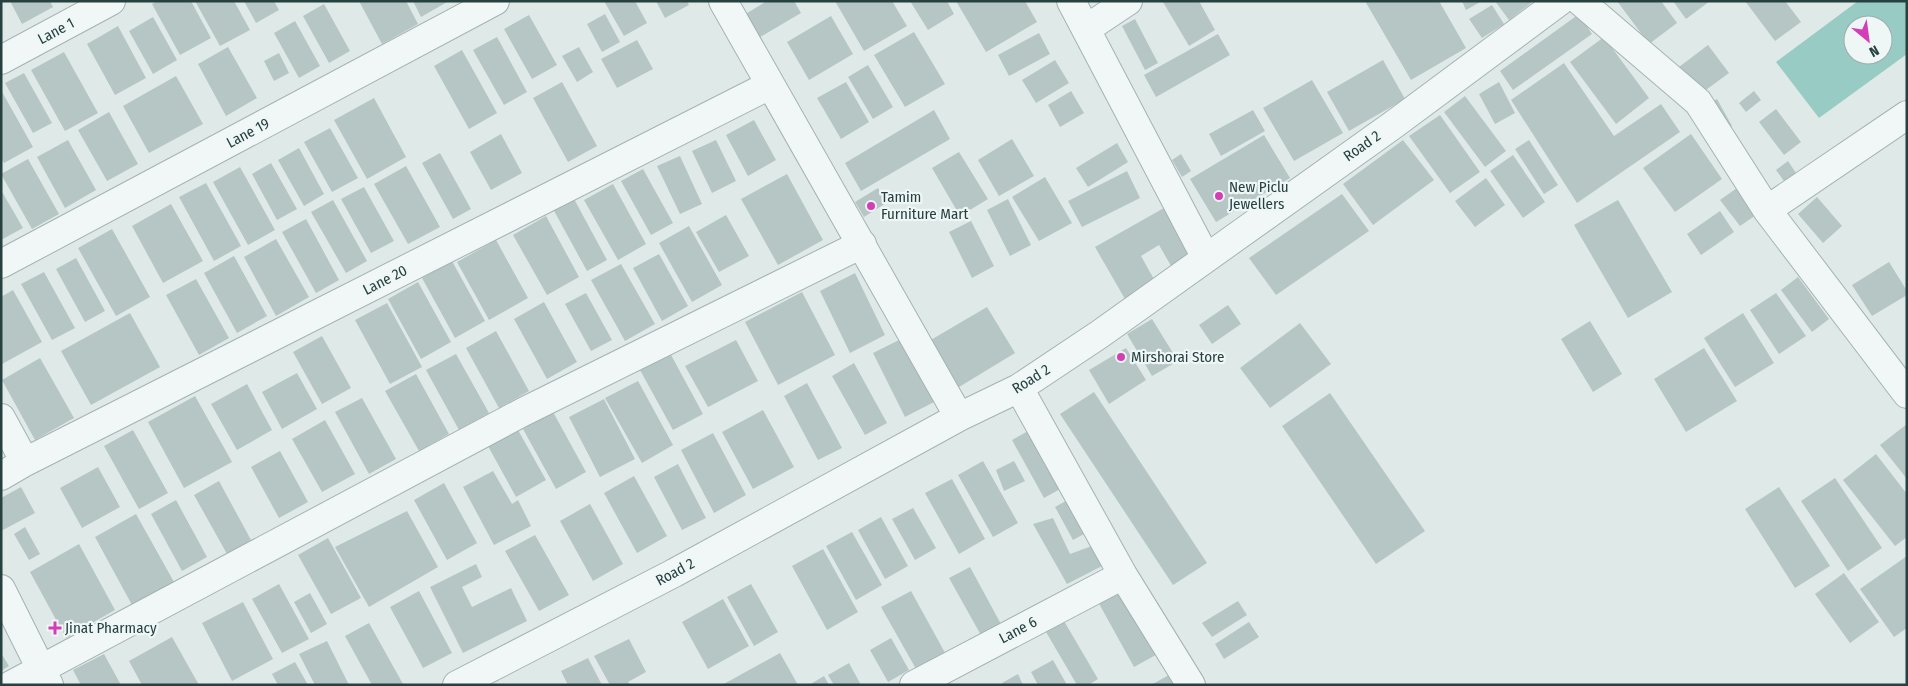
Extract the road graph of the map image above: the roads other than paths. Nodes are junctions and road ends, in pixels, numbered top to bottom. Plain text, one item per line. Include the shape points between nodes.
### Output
1 (110, 1) edge
2 (495, 1) edge
3 (723, 1) edge
4 (1071, 1) edge
5 (1128, 1) edge
6 (1560, 1) edge
7 (1580, 1) edge
8 (1086, 29) junction
9 (1, 60) edge
10 (770, 85) junction
11 (1907, 115) edge
12 (1767, 210) junction
13 (862, 244) junction
14 (1206, 258) junction
15 (1, 264) edge
16 (1019, 388) junction
17 (1907, 394) edge
18 (959, 417) junction
19 (1, 418) edge
20 (25, 462) junction
21 (1, 476) edge
22 (1124, 575) junction
23 (1, 589) edge
24 (45, 677) edge
25 (12, 685) edge
26 (457, 685) edge
27 (914, 685) edge
28 (1191, 685) edge

1 - 9 street, Lane 1
2 - 15 street, Lane 19
3 - 10 street
4 - 8 street
5 - 8 street
6 - 14 street, Road 2
7 - 12 street via 1698,102
8 - 14 street
10 - 13 street
10 - 20 street, Lane 20
11 - 12 street
12 - 17 street
13 - 18 street
13 - 24 street via 523,412
14 - 16 street, Road 2
16 - 18 street, Road 2
16 - 22 street
18 - 26 street, Road 2 via 674,573
19 - 20 street
20 - 21 street, Lane 20
22 - 27 street, Lane 6
22 - 28 street
23 - 24 street
24 - 25 street

